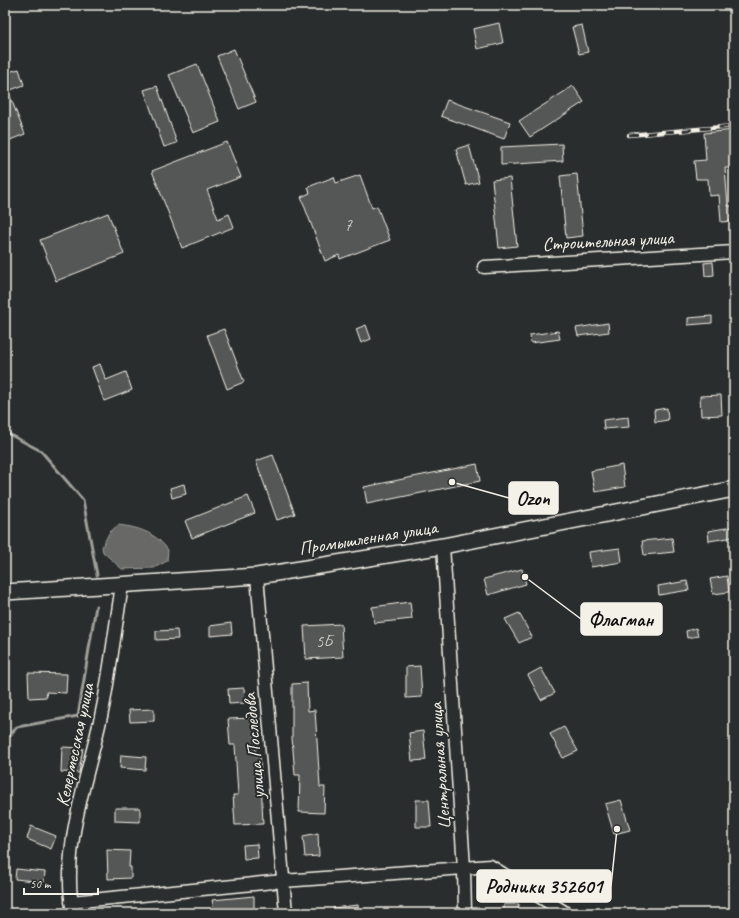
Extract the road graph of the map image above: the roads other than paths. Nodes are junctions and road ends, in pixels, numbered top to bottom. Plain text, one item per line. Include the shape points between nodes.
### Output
1 (734, 252) edge
2 (484, 267) dead end
3 (734, 489) edge
4 (443, 546) junction
5 (257, 576) junction
6 (122, 585) junction
7 (5, 592) edge
8 (464, 868) junction
9 (283, 881) junction
10 (72, 908) edge
11 (286, 913) edge
12 (465, 913) edge
13 (566, 913) edge

1 - 2 street, Строительная улица
3 - 4 main road, Промышленная улица
4 - 5 main road, Промышленная улица
4 - 8 street, Центральная улица
5 - 6 main road, Промышленная улица
5 - 9 street, улица Последова
6 - 7 main road, Промышленная улица
6 - 10 street, Келермесская улица via 104,702 79,809 70,863
8 - 9 street
8 - 12 street, Центральная улица
8 - 13 street via 490,866
9 - 10 street
9 - 11 street, улица Последова

